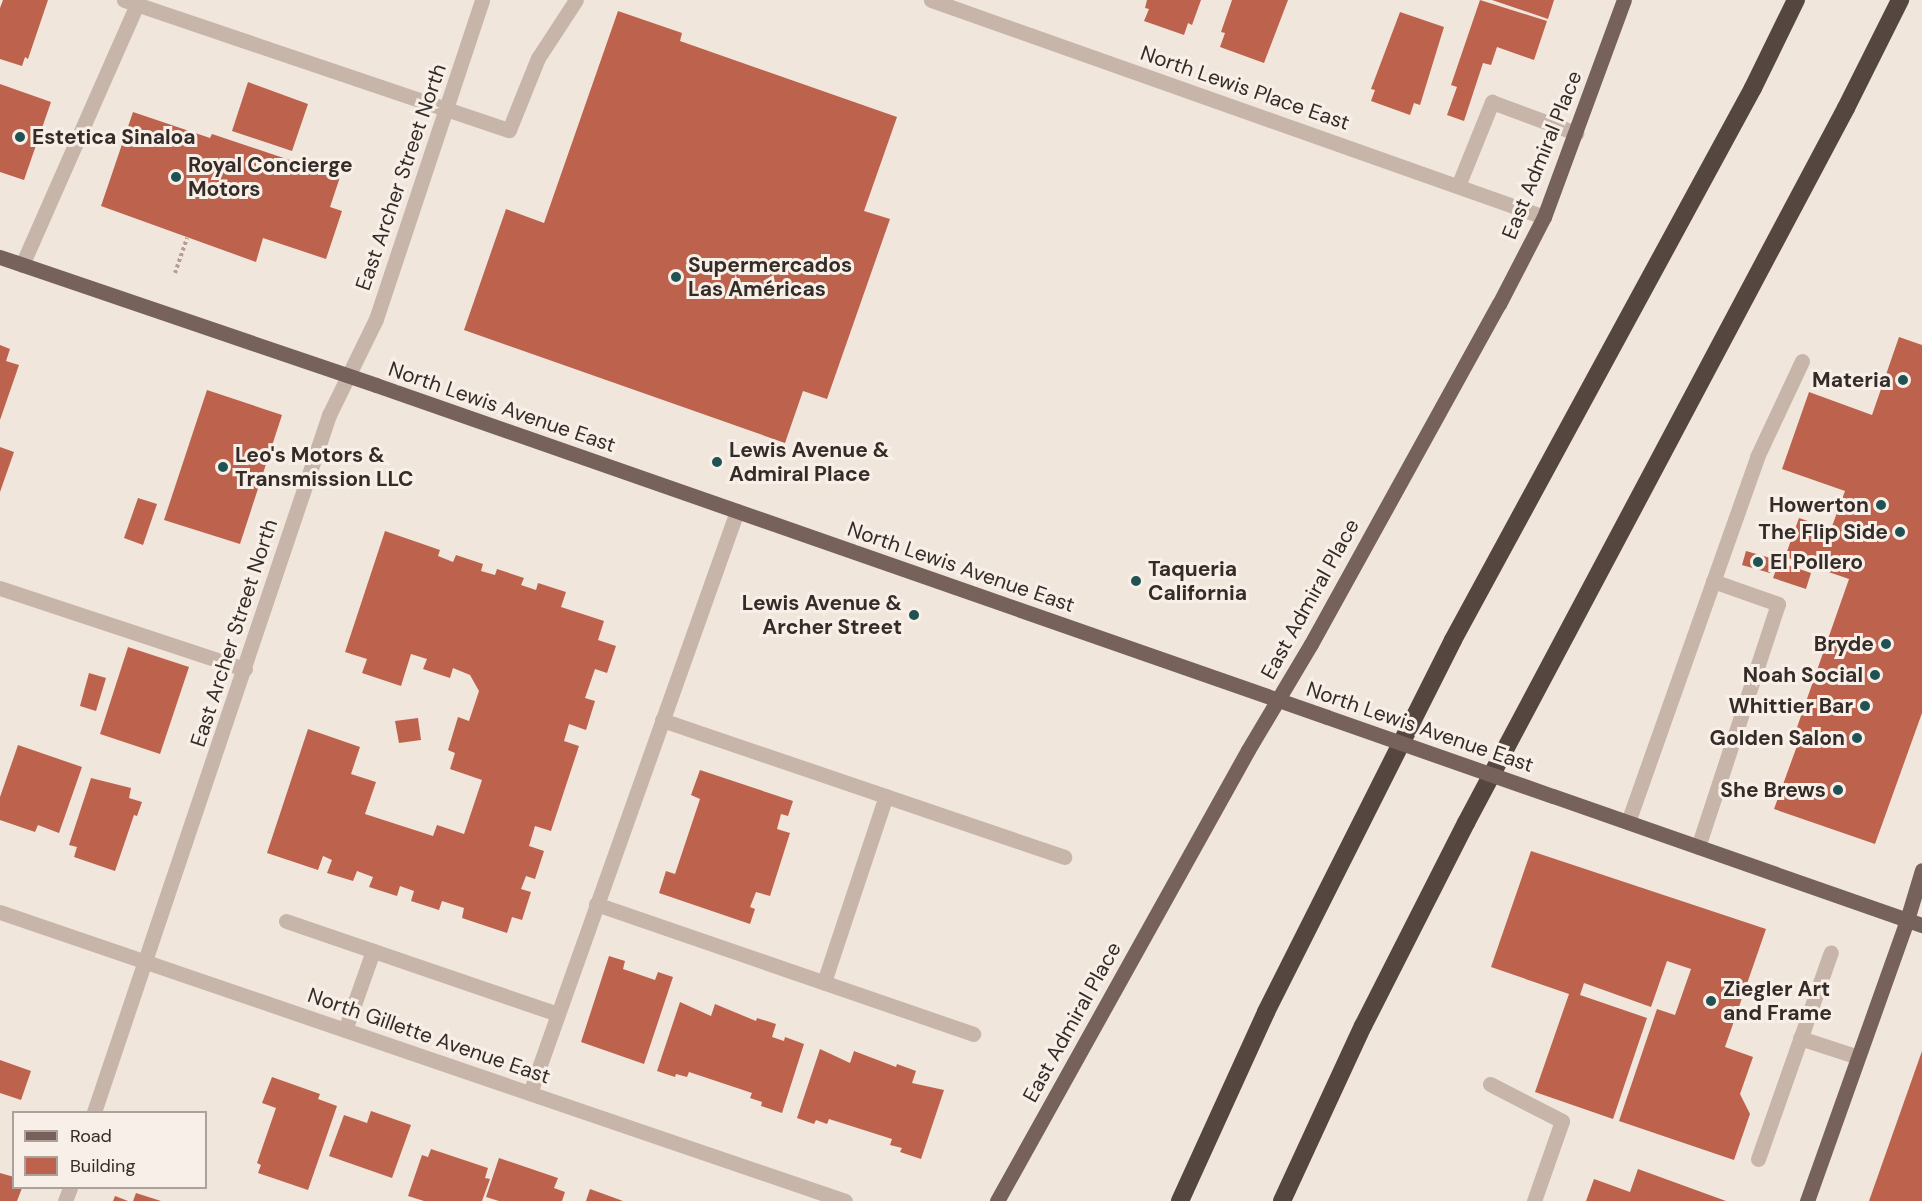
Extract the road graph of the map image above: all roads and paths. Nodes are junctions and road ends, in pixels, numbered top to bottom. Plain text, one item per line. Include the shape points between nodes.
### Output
1 (482, 0) edge
2 (576, 0) edge
3 (931, 0) edge
4 (1624, 0) edge
5 (1796, 0) edge
6 (1900, 0) edge
7 (130, 2) edge
8 (446, 109) junction
9 (1576, 133) junction
10 (1458, 186) junction
11 (1544, 217) junction
12 (187, 238) dead end
13 (0, 257) edge
14 (22, 265) junction
15 (175, 273) dead end
16 (1802, 361) dead end
17 (349, 376) junction
18 (737, 511) junction
19 (1713, 581) junction
20 (0, 588) edge
21 (245, 669) junction
22 (1278, 700) junction
23 (662, 720) junction
24 (886, 796) junction
25 (1628, 822) junction
26 (1698, 847) junction
27 (1064, 857) dead end
28 (1922, 870) edge
29 (597, 904) junction
30 (0, 912) edge
31 (1907, 920) junction
32 (286, 921) dead end
33 (1922, 925) edge
34 (373, 951) junction
35 (1831, 952) dead end
36 (144, 961) junction
37 (824, 982) junction
38 (557, 1014) junction
39 (345, 1030) junction
40 (973, 1034) dead end
41 (1800, 1038) junction
42 (1858, 1057) junction
43 (1490, 1084) dead end
44 (530, 1093) junction
45 (95, 1111) edge
46 (1758, 1159) dead end
47 (844, 1201) edge
48 (997, 1201) edge
49 (1180, 1201) edge
50 (1281, 1201) edge
51 (1534, 1201) edge
52 (1807, 1201) edge

1 - 8 street, East Archer Street North
2 - 8 street via 538,58 509,130
3 - 10 street, North Lewis Place East
4 - 9 main road, East Admiral Place
5 - 49 highway via 1753,88 1443,660 1266,1012
6 - 50 highway via 1466,823 1362,1026
7 - 8 street
7 - 14 street
8 - 17 street, East Archer Street North via 376,319
9 - 10 street via 1492,102
9 - 11 main road, East Admiral Place
10 - 11 street, North Lewis Place East
11 - 22 main road, East Admiral Place
12 - 15 path
13 - 14 main road, North Lewis Avenue East
14 - 17 main road, North Lewis Avenue East
16 - 19 street via 1757,457
17 - 18 main road, North Lewis Avenue East
17 - 21 street, East Archer Street North via 329,415
18 - 22 main road, North Lewis Avenue East
18 - 23 street
19 - 25 street
19 - 26 street via 1778,604
20 - 21 street
21 - 36 street, East Archer Street North
22 - 25 main road, North Lewis Avenue East, bridge
22 - 48 main road, East Admiral Place
23 - 24 street
23 - 29 street
24 - 27 street
24 - 37 street
25 - 26 main road, North Lewis Avenue East
26 - 31 main road, North Lewis Avenue East
28 - 31 main road
29 - 37 street
29 - 38 street
30 - 36 street, North Gillette Avenue East
31 - 33 main road, North Lewis Avenue East
31 - 42 main road
32 - 34 street
34 - 38 street
34 - 39 street
35 - 41 street
36 - 39 street, North Gillette Avenue East
36 - 45 street, East Archer Street North
37 - 40 street
38 - 44 street
39 - 44 street, North Gillette Avenue East
41 - 42 street
41 - 46 street
42 - 52 main road
43 - 51 street via 1562,1121
44 - 47 street, North Gillette Avenue East

